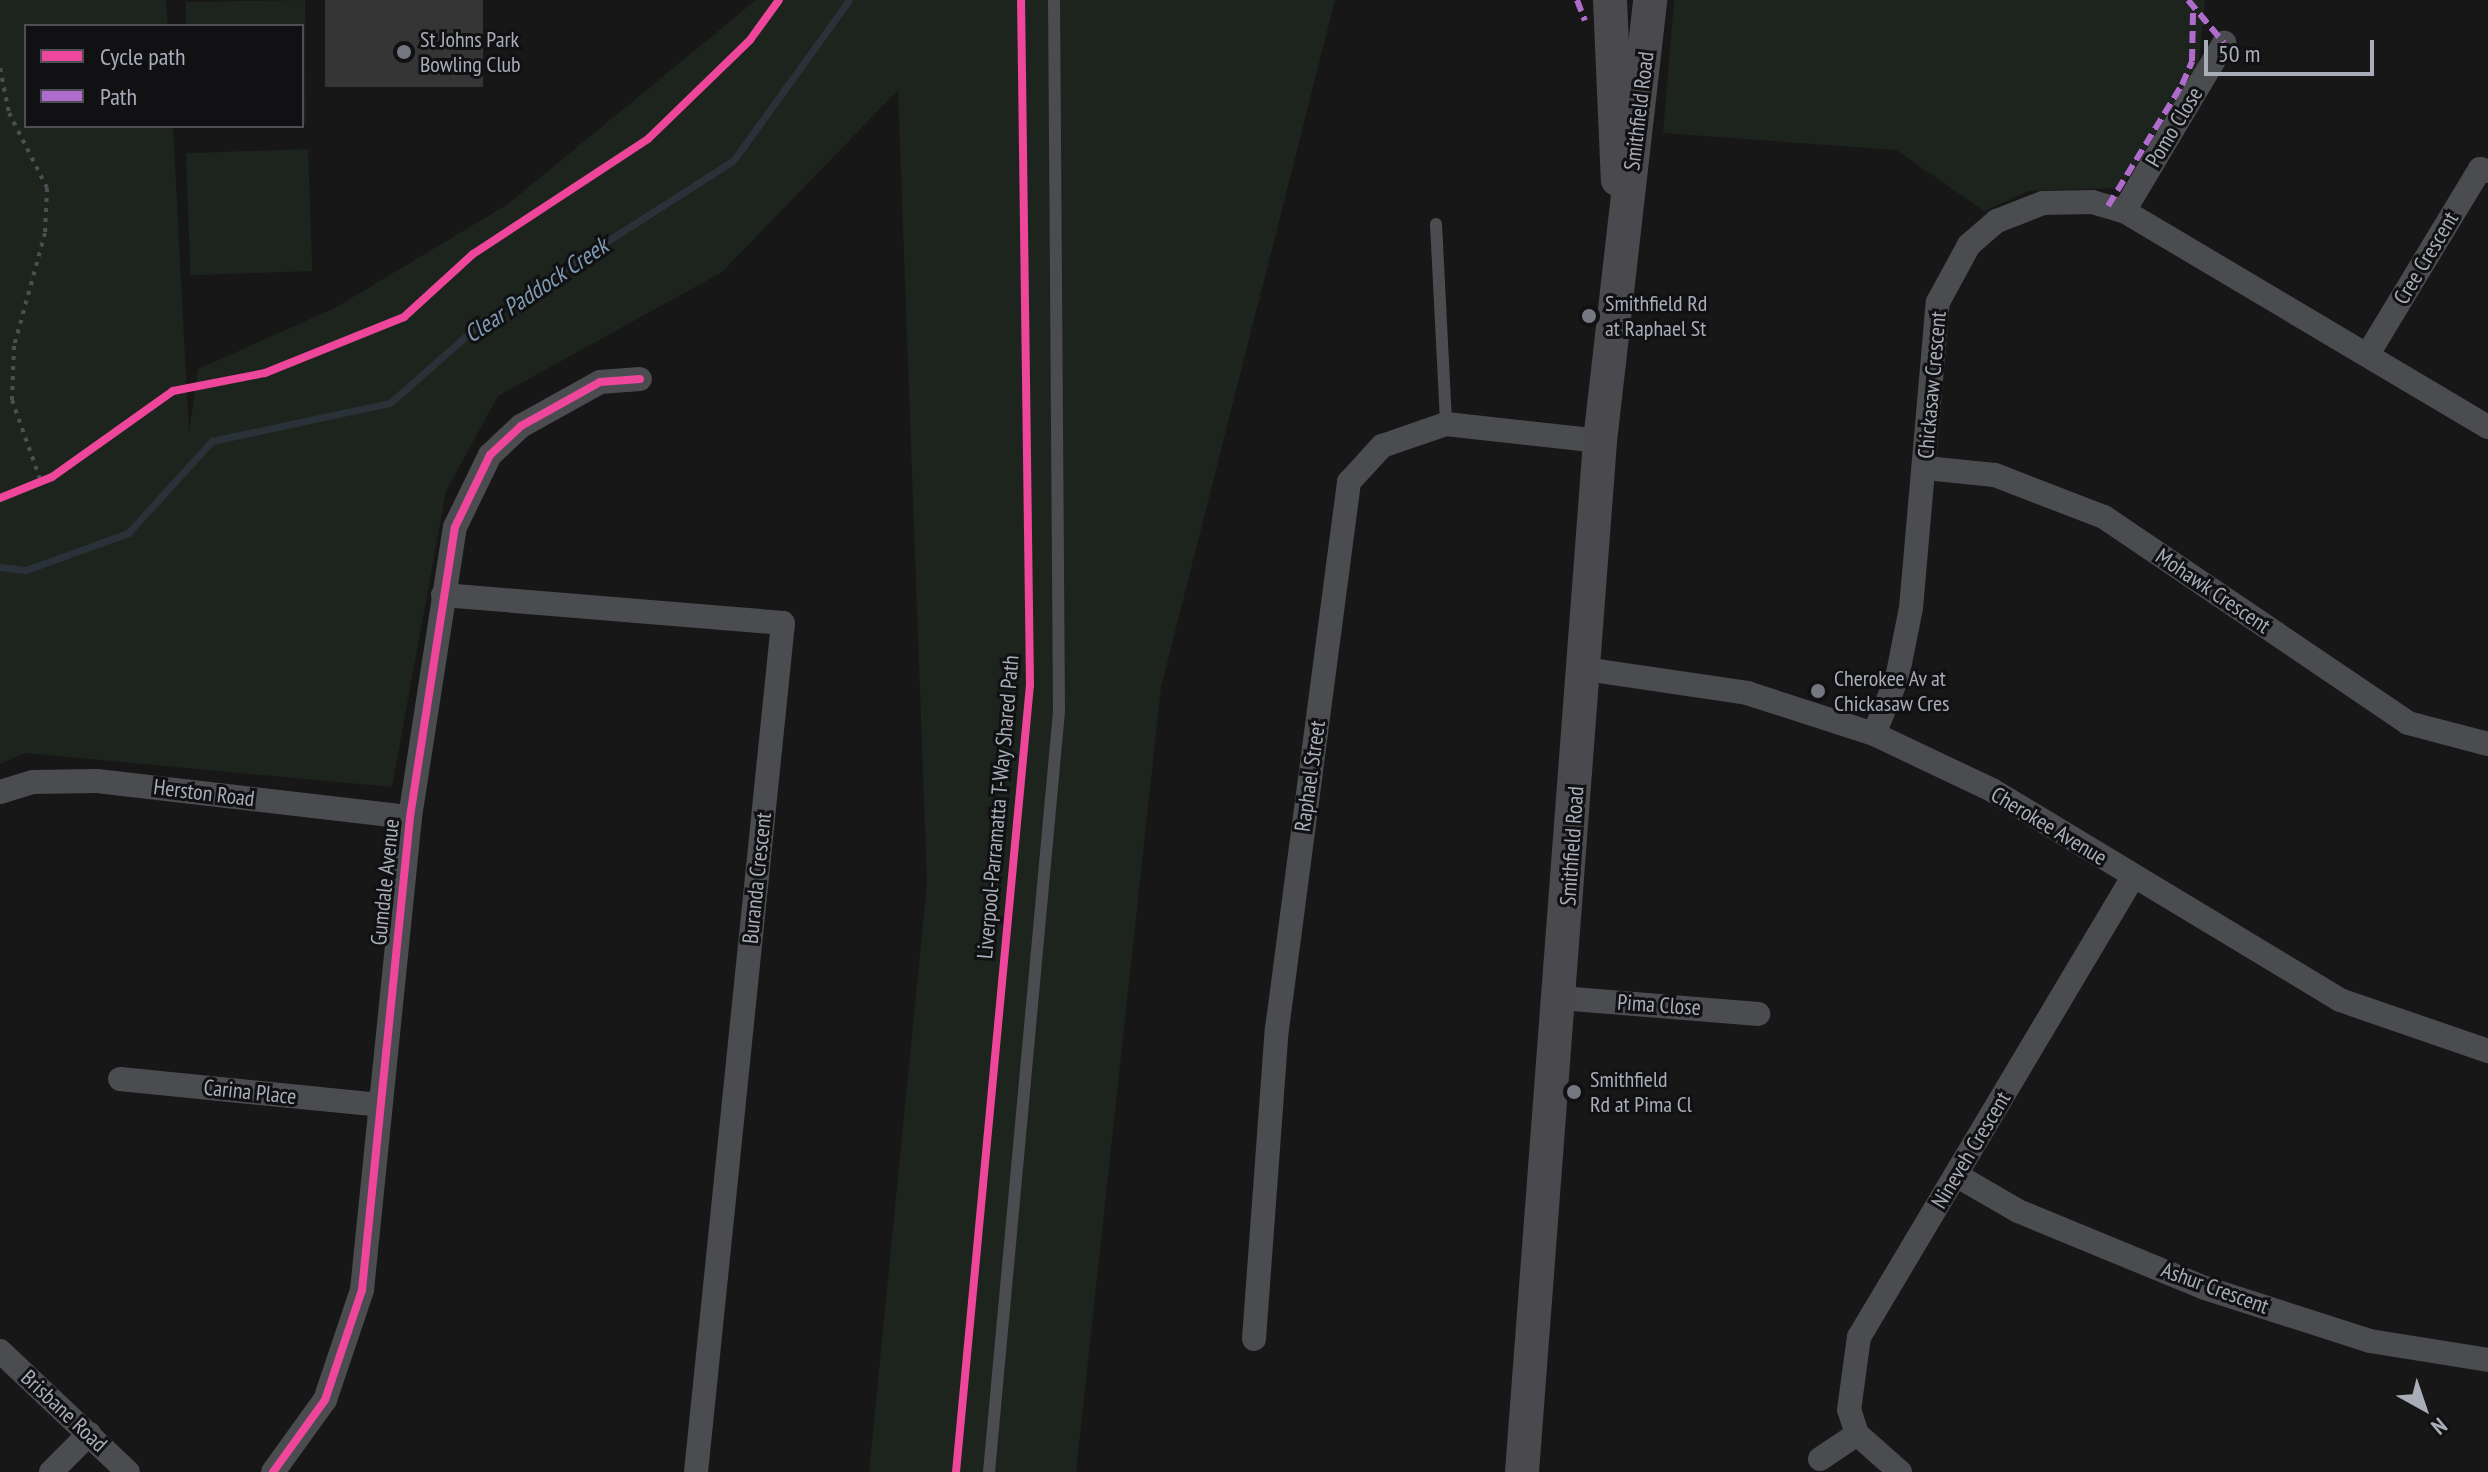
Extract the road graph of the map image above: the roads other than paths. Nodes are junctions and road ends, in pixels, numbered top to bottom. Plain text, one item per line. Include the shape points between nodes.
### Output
1 (1054, 0) edge
2 (1610, 0) edge
3 (1650, 0) edge
4 (2224, 43) dead end
5 (2488, 171) edge
6 (2124, 211) junction
7 (1622, 220) junction
8 (1436, 224) dead end
9 (2368, 354) junction
10 (640, 379) dead end
11 (1446, 424) junction
12 (2488, 427) edge
13 (1600, 441) junction
14 (1926, 468) junction
15 (443, 595) junction
16 (1585, 669) junction
17 (1874, 734) junction
18 (2488, 744) edge
19 (0, 792) edge
20 (410, 817) junction
21 (2133, 877) junction
22 (1560, 998) junction
23 (1758, 1014) dead end
24 (2488, 1051) edge
25 (120, 1079) dead end
26 (380, 1105) junction
27 (1956, 1175) junction
28 (1254, 1339) dead end
29 (0, 1351) edge
30 (2488, 1360) edge
31 (89, 1434) junction
32 (1857, 1434) junction
33 (1820, 1459) dead end
34 (51, 1472) edge
35 (128, 1472) edge
36 (273, 1472) edge
37 (696, 1472) edge
38 (989, 1472) edge
39 (1522, 1472) edge
40 (1900, 1472) edge

1 - 38 lane via 1059,712
2 - 7 main road, Smithfield Road
3 - 7 main road, Smithfield Road via 1638,147
4 - 6 street, Pomo Close
5 - 9 street, Cree Crescent via 2480,169
6 - 9 street, Chickasaw Crescent
6 - 14 street, Chickasaw Crescent via 2092,202 2043,203 1997,221 1969,245 1938,302
7 - 13 main road, Smithfield Road
8 - 11 lane
9 - 12 street, Chickasaw Crescent
10 - 15 street, Gumdale Avenue via 600,382 553,406 490,455 455,527
11 - 13 street, Raphael Street
11 - 28 street, Raphael Street via 1382,446 1349,482 1277,1029
13 - 16 main road, Smithfield Road
14 - 17 street, Chickasaw Crescent via 1911,608 1897,678
14 - 18 street, Mohawk Crescent via 1995,475 2104,517 2408,723
15 - 20 street, Gumdale Avenue
15 - 37 street, Buranda Crescent via 783,623
16 - 17 street, Cherokee Avenue via 1734,690
16 - 22 main road, Smithfield Road
17 - 21 street, Cherokee Avenue via 1992,790
19 - 20 street, Herston Road via 33,782 97,781
20 - 26 street, Gumdale Avenue
21 - 24 street, Cherokee Avenue via 2340,1000
21 - 27 street, Nineveh Crescent
22 - 23 street, Pima Close
22 - 39 main road, Smithfield Road
25 - 26 street, Carina Place
26 - 36 street, Gumdale Avenue via 362,1290 347,1348 325,1400
27 - 30 street, Ashur Crescent via 2018,1211 2205,1288 2370,1341
27 - 32 street, Nineveh Crescent via 1859,1337 1849,1410
29 - 31 street, Brisbane Road
31 - 34 street
31 - 35 street, Brisbane Road
32 - 33 street
32 - 40 street

